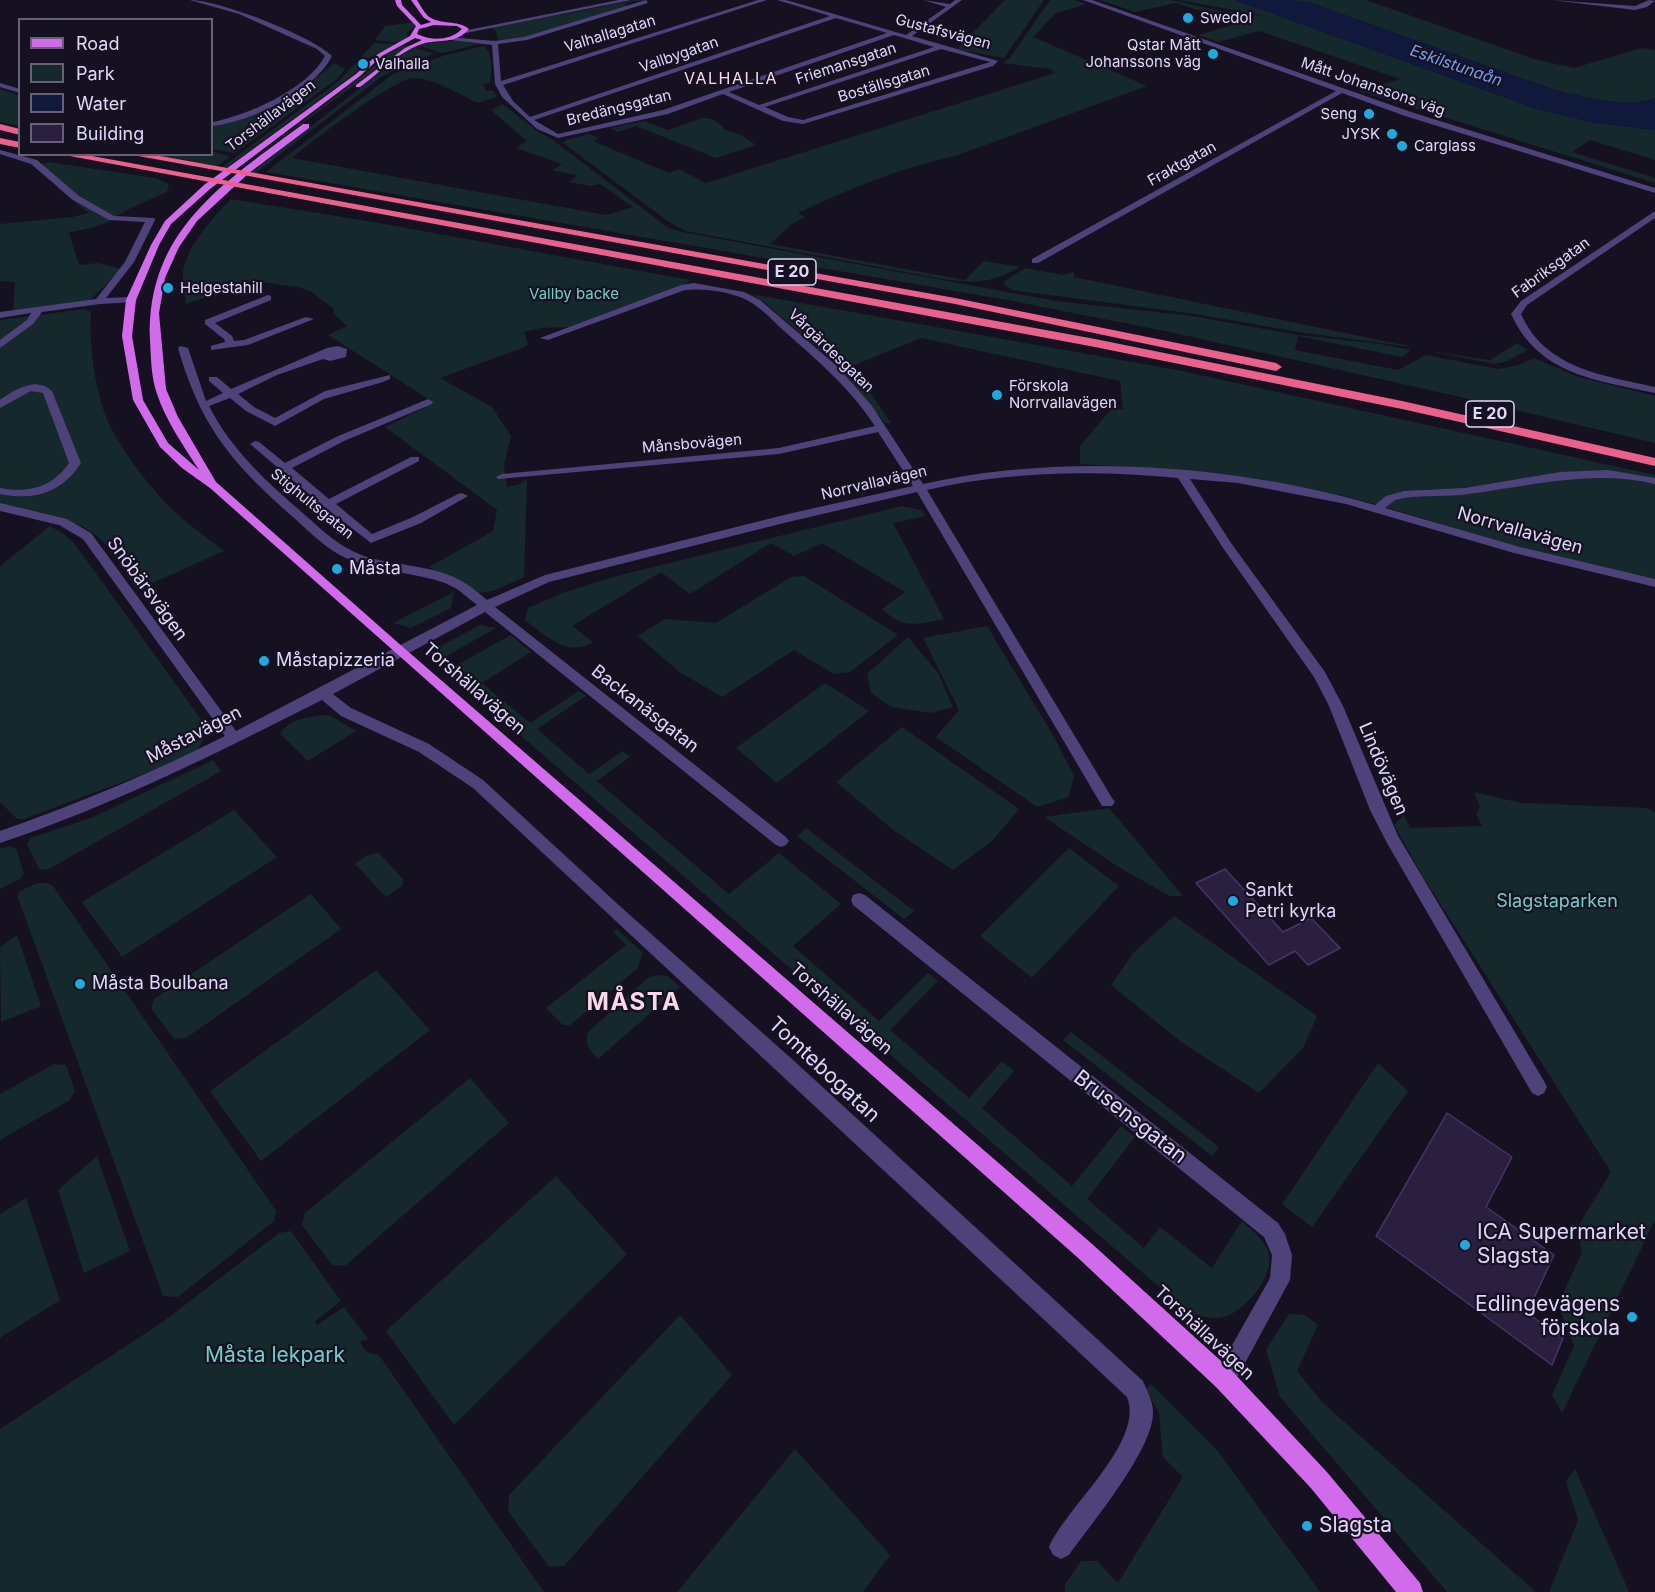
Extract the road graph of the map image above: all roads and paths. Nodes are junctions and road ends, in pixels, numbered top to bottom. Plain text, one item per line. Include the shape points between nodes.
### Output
1 (193, 0) edge
2 (229, 0) edge
3 (398, 0) edge
4 (414, 0) edge
5 (610, 0) edge
6 (628, 0) edge
7 (764, 0) edge
8 (780, 0) edge
9 (926, 0) edge
10 (959, 0) edge
11 (1086, 0) edge
12 (1554, 0) edge
13 (1653, 0) edge
14 (646, 2) dead end
15 (213, 5) junction
16 (951, 6) junction
17 (837, 16) junction
18 (439, 23) junction
19 (420, 27) junction
20 (464, 29) junction
21 (894, 33) junction
22 (414, 36) junction
23 (907, 37) junction
24 (447, 39) junction
25 (429, 40) junction
26 (470, 40) junction
27 (495, 43) junction
28 (941, 47) junction
29 (995, 60) joint
30 (498, 84) junction
31 (0, 85) edge
32 (18, 90) edge
33 (1341, 91) junction
34 (723, 92) junction
35 (348, 94) dead end
36 (759, 107) junction
37 (530, 119) junction
38 (311, 122) dead end
39 (213, 124) edge
40 (0, 127) edge
41 (18, 132) edge
42 (0, 141) edge
43 (18, 145) edge
44 (0, 152) edge
45 (73, 156) edge
46 (142, 156) edge
47 (1655, 191) edge
48 (1655, 214) edge
49 (1035, 261) dead end
50 (144, 298) junction
51 (268, 298) dead end
52 (100, 301) junction
53 (39, 309) junction
54 (0, 315) edge
55 (309, 319) dead end
56 (545, 338) dead end
57 (230, 344) junction
58 (0, 345) edge
59 (183, 348) dead end
60 (214, 348) dead end
61 (324, 355) dead end
62 (1283, 368) dead end
63 (1304, 373) dead end
64 (386, 377) dead end
65 (213, 379) dead end
66 (1655, 390) edge
67 (231, 394) junction
68 (428, 402) dead end
69 (210, 403) dead end
70 (0, 405) edge
71 (882, 428) junction
72 (255, 444) dead end
73 (1655, 453) edge
74 (415, 459) dead end
75 (1655, 462) edge
76 (284, 468) junction
77 (1181, 474) junction
78 (502, 477) dead end
79 (1655, 481) edge
80 (214, 486) junction
81 (920, 488) junction
82 (0, 491) edge
83 (316, 495) junction
84 (462, 496) dead end
85 (327, 504) junction
86 (296, 505) dead end
87 (1, 507) edge
88 (1378, 509) junction
89 (1655, 583) edge
90 (487, 605) junction
91 (399, 651) junction
92 (323, 693) junction
93 (233, 737) junction
94 (1107, 802) dead end
95 (0, 837) edge
96 (781, 841) dead end
97 (859, 900) dead end
98 (1538, 1087) dead end
99 (1224, 1379) junction
100 (1060, 1547) dead end
101 (1411, 1592) edge

1 - 15 street
2 - 15 street
3 - 19 main road
4 - 18 main road via 426,17
5 - 20 street
6 - 20 street
7 - 30 street, Valhallagatan
8 - 17 street, Gustafsvägen
9 - 16 street
10 - 16 street
11 - 33 street, Mått Johanssons väg
12 - 13 street via 1635,8
14 - 27 street via 519,41
15 - 39 street via 264,23 329,56 321,69 266,108
16 - 23 street
17 - 21 street, Gustafsvägen
17 - 37 street, Vallbygatan
18 - 19 main road
18 - 20 main road
19 - 22 main road via 413,32
20 - 24 main road
20 - 26 street
21 - 23 street, Gustafsvägen
21 - 34 street, Bredängsgatan
22 - 25 main road
22 - 50 main road, Torshällavägen via 380,55 207,187 175,216 155,245
23 - 28 street, Gustafsvägen
24 - 25 main road
24 - 26 street
25 - 35 main road via 407,49
26 - 27 street
27 - 30 street
28 - 29 street, Gustafsvägen
28 - 36 street, Friemansgatan
29 - 36 street, Boställsgatan via 809,121 793,121
30 - 37 street, Bredängsgatan via 505,99
31 - 32 street
33 - 47 street, Mått Johanssons väg
33 - 49 street, Fraktgatan
34 - 36 street, Boställsgatan
34 - 37 street, Bredängsgatan via 665,112 567,136 550,135
38 - 50 main road, Torshällavägen via 210,200 174,245 160,280
40 - 41 highway
42 - 43 highway
44 - 52 street via 34,162 76,198 112,218 151,220 126,267 105,289
45 - 75 highway, E 20 via 1095,343
46 - 62 highway, E 20 via 955,301
48 - 66 street, Fabriksgatan via 1524,303 1516,314 1528,341 1554,359 1597,376
50 - 52 street
50 - 80 main road, Torshällavägen via 161,392 182,438
50 - 80 main road, Torshällavägen via 128,313 127,336 138,400 164,445
51 - 57 street via 208,322 229,338
52 - 53 street
53 - 54 street
53 - 58 street via 30,322
55 - 57 street via 245,343
56 - 71 street, Vårgärdesgatan via 684,287 741,294 757,302 832,368
57 - 60 street
59 - 90 street, Stighultsgatan via 198,398 228,448 257,480 326,540 358,559 446,578
61 - 67 street
63 - 73 highway, E 20
64 - 67 street via 364,387 335,391 275,423
65 - 67 street
67 - 69 street
68 - 76 street via 340,439
70 - 82 street via 29,388 47,391 75,463 42,492 33,495
71 - 78 street, Månsbovägen via 779,451
71 - 81 street, Vårgärdesgatan
72 - 76 street
74 - 85 street
76 - 83 street
77 - 81 street, Norrvallavägen via 1054,470 992,475
77 - 88 street, Norrvallavägen via 1261,484
77 - 98 street, Lindövägen via 1320,675 1392,839
79 - 88 street, Norrvallavägen via 1608,474 1550,477 1467,491 1402,495 1390,498
80 - 91 main road, Torshällavägen
81 - 90 street, Norrvallavägen via 584,568 545,579
81 - 94 street, Vårgärdesgatan
83 - 85 street
83 - 86 street
84 - 85 street, Stighultsgatan via 371,538
87 - 93 street, Snöbärsvägen via 63,522 87,536
88 - 89 street, Norrvallavägen via 1518,550
90 - 91 street, Norrvallavägen
90 - 96 street, Backanäsgatan
91 - 92 street, Måstavägen
91 - 99 main road, Torshällavägen via 1084,1250
92 - 93 street, Måstavägen
92 - 100 street, Tomtebogatan via 346,712 424,748 478,784 1135,1389 1142,1414 1134,1442
93 - 95 street, Måstavägen via 136,786
97 - 99 street, Brusensgatan via 1271,1230 1282,1255 1280,1280
99 - 101 main road, Torshällavägen via 1318,1479

